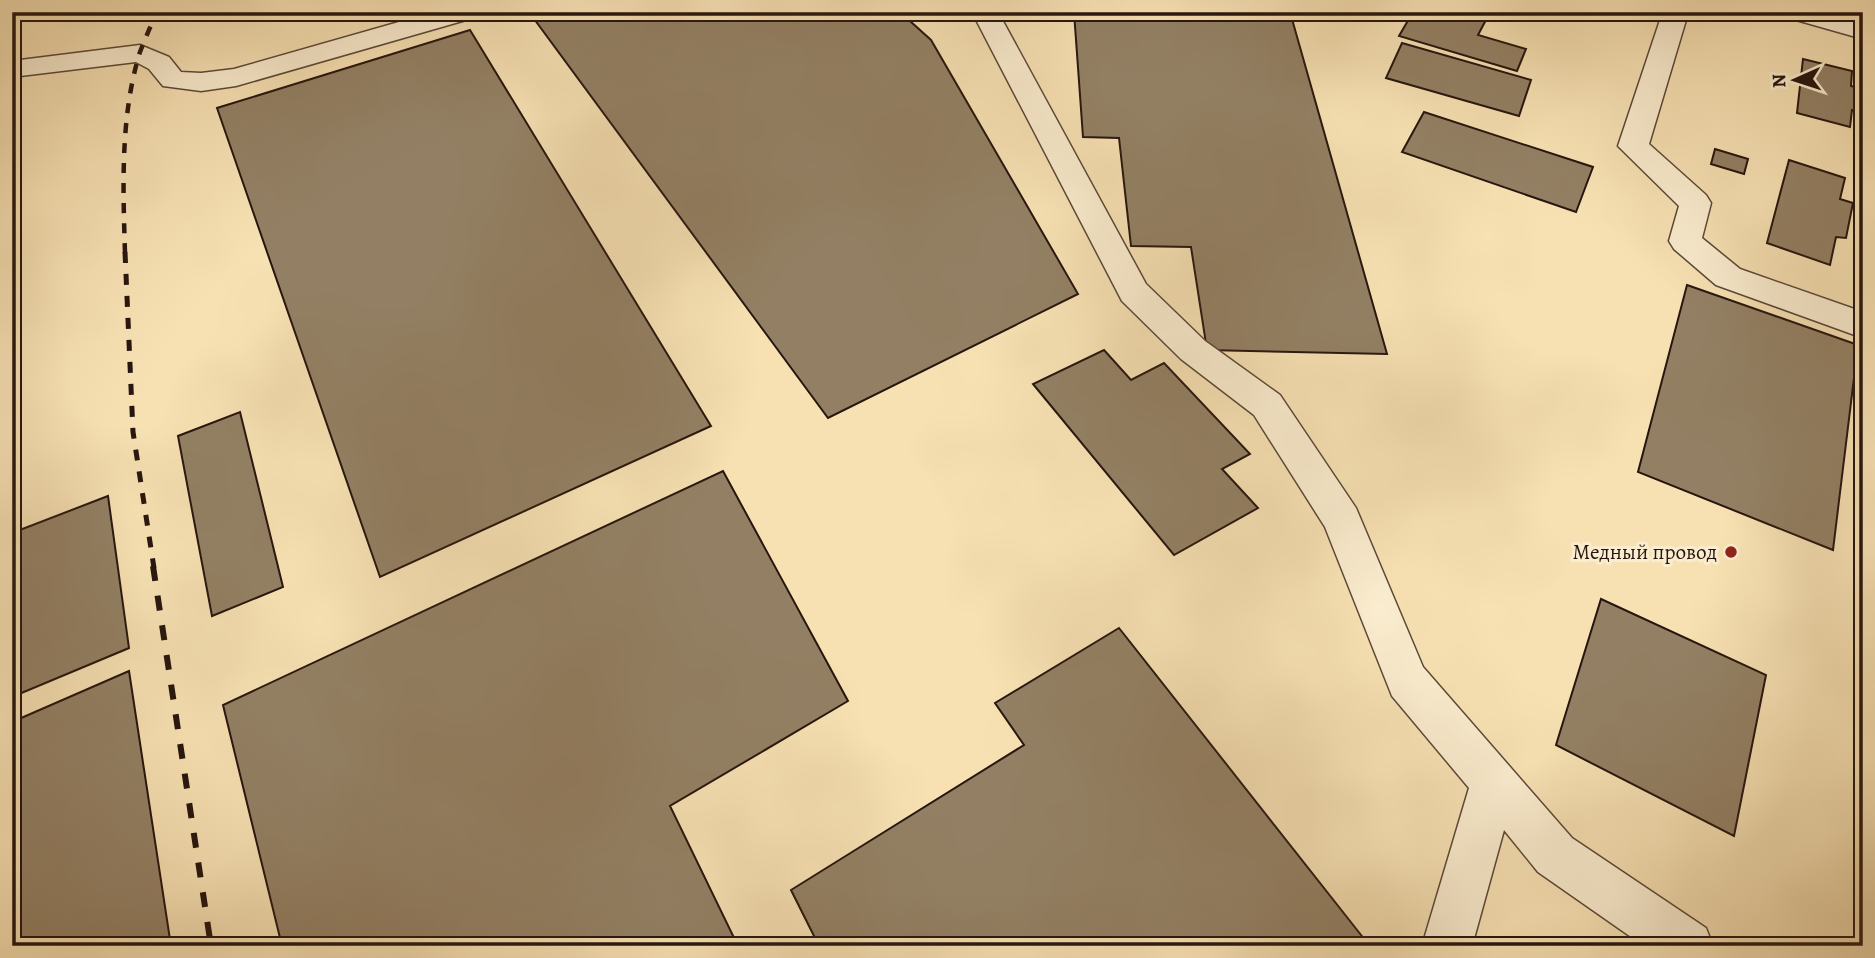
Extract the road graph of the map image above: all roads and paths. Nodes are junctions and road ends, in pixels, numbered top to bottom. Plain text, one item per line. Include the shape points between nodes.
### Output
1 (464, 12) edge
2 (985, 12) edge
3 (1798, 12) edge
4 (1674, 20) dead end
5 (1863, 31) edge
6 (12, 69) edge
7 (1863, 325) edge
8 (1493, 783) junction
9 (1447, 946) edge
10 (1688, 946) edge

1 - 6 lane via 236,77 201,82 173,80 159,63 140,53
2 - 8 lane via 1135,292 1193,350 1267,405 1342,520 1407,681
3 - 5 lane
4 - 7 lane via 1633,146 1695,203 1685,241 1728,277
8 - 9 lane
8 - 10 lane via 1555,855

